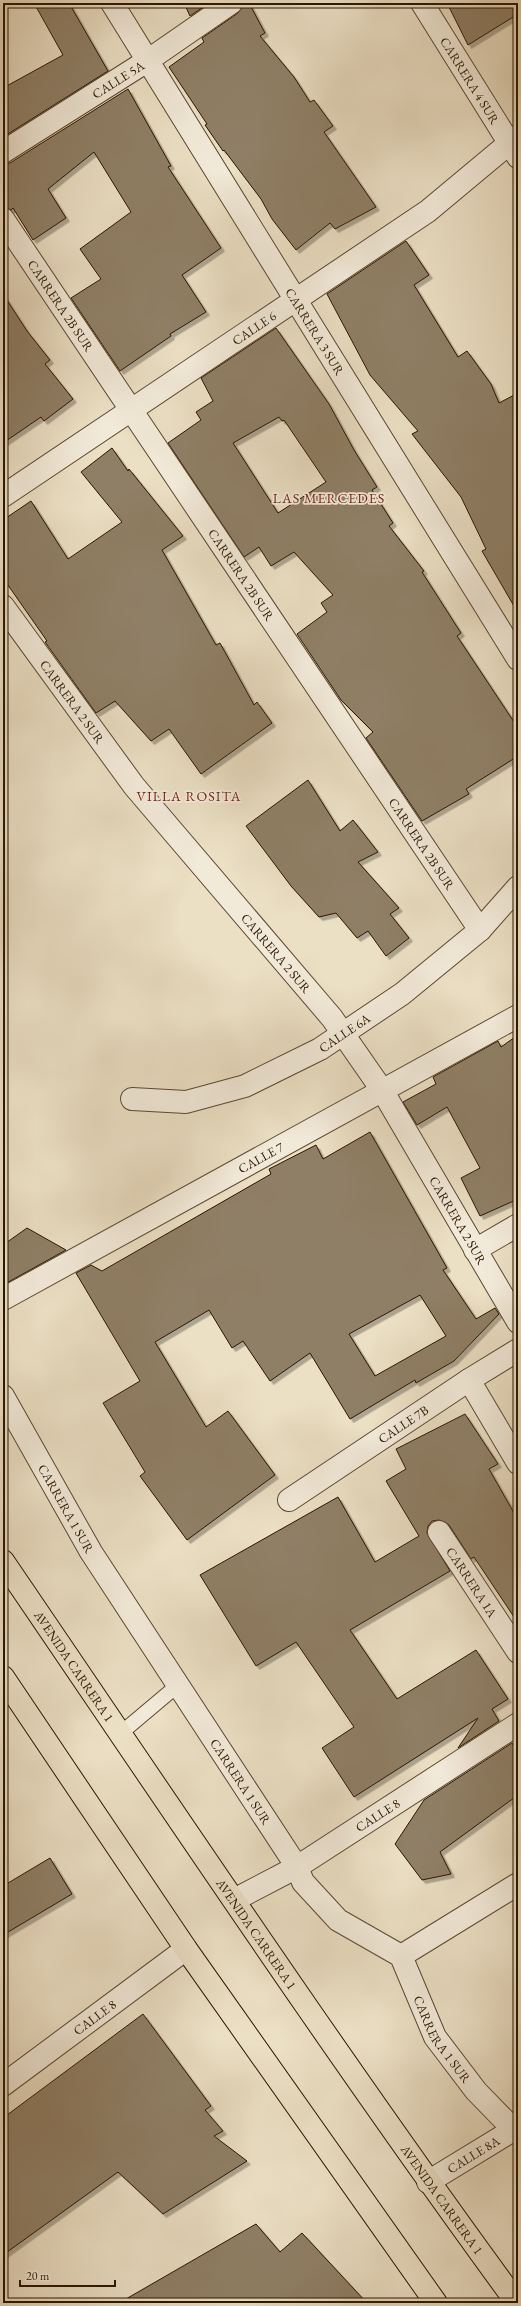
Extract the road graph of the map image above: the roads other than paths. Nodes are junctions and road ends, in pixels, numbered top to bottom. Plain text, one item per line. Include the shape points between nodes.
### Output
1 (112, 3) edge
2 (231, 3) edge
3 (430, 6) edge
4 (147, 61) junction
5 (515, 145) edge
6 (3, 152) edge
7 (3, 219) edge
8 (295, 299) junction
9 (132, 410) junction
10 (3, 496) edge
11 (3, 606) edge
12 (518, 659) edge
13 (518, 887) edge
14 (480, 930) junction
15 (518, 1016) edge
16 (344, 1034) junction
17 (382, 1090) junction
18 (132, 1099) dead end
19 (518, 1225) edge
20 (475, 1250) junction
21 (3, 1299) edge
22 (518, 1322) edge
23 (518, 1350) edge
24 (470, 1380) junction
25 (3, 1396) edge
26 (518, 1464) edge
27 (289, 1500) dead end
28 (440, 1532) dead end
29 (3, 1561) edge
30 (518, 1652) edge
31 (3, 1677) edge
32 (178, 1685) junction
33 (518, 1724) edge
34 (121, 1733) junction
35 (297, 1867) junction
36 (518, 1884) edge
37 (234, 1900) junction
38 (186, 1949) junction
39 (402, 1956) junction
40 (3, 2085) edge
41 (516, 2128) edge
42 (428, 2182) junction
43 (436, 2303) edge
44 (517, 2303) edge

1 - 4 street, CARRERA 3 SUR
2 - 4 street, CALLE 5A
3 - 5 street, CARRERA 4 SUR
4 - 6 street, CALLE 5A
4 - 8 street, CARRERA 3 SUR
5 - 8 street, CALLE 6 via 428,211
7 - 9 street, CARRERA 2B SUR
8 - 9 street, CALLE 6
8 - 12 street, CARRERA 3 SUR
9 - 10 street, CALLE 6
9 - 14 street, CARRERA 2B SUR
11 - 16 street, CARRERA 2 SUR via 134,786
13 - 14 street, CALLE 6A
14 - 16 street, CALLE 6A via 402,994
15 - 17 street, CALLE 7
16 - 17 street, CARRERA 2 SUR
16 - 18 street, CALLE 6A via 245,1086 186,1102
17 - 20 street, CARRERA 2 SUR
17 - 21 street, CALLE 7
19 - 20 street
20 - 22 street, CARRERA 2 SUR
23 - 24 street, CALLE 7B
24 - 26 street
24 - 27 street, CALLE 7B
25 - 32 street, CARRERA 1 SUR via 91,1552
28 - 30 street, CARRERA 1A
29 - 34 main road, AVENIDA CARRERA 1
31 - 38 main road
32 - 34 lane
32 - 35 street, CARRERA 1 SUR
33 - 35 street, CALLE 8
34 - 37 main road, AVENIDA CARRERA 1
35 - 37 street, CALLE 8
35 - 39 street, CARRERA 1 SUR via 303,1882 338,1920
36 - 39 street
37 - 42 main road, AVENIDA CARRERA 1
38 - 40 street, CALLE 8
38 - 43 main road
39 - 41 street, CARRERA 1 SUR via 435,2037 476,2091
41 - 42 street, CALLE 8A
42 - 44 main road, AVENIDA CARRERA 1

